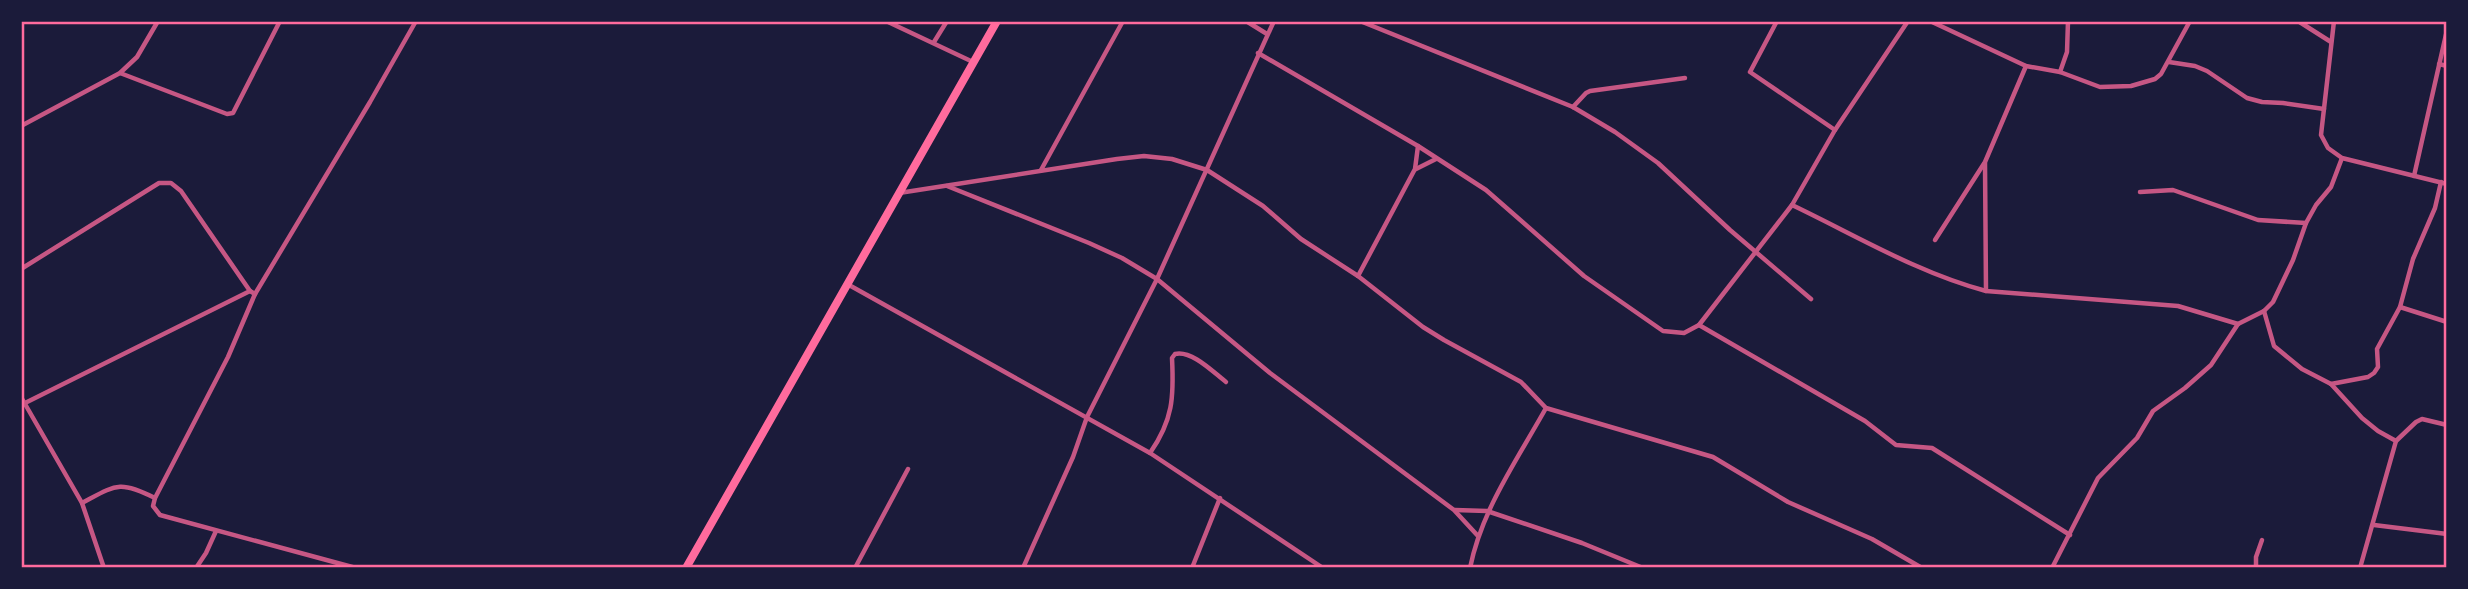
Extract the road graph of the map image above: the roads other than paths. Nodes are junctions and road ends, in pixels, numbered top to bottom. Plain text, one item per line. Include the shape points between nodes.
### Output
1 (158, 21) edge
2 (280, 21) edge
3 (416, 21) edge
4 (886, 21) edge
5 (947, 21) edge
6 (997, 21) edge
7 (1123, 21) edge
8 (1246, 21) edge
9 (1274, 21) edge
10 (1360, 21) edge
11 (1776, 21) edge
12 (1908, 21) edge
13 (1930, 21) edge
14 (2068, 21) edge
15 (2190, 21) edge
16 (2298, 21) edge
17 (2334, 21) edge
18 (1377, 23) edge
19 (2447, 30) edge
20 (1267, 34) junction
21 (2331, 42) junction
22 (934, 43) junction
23 (1258, 53) junction
24 (973, 62) junction
25 (2169, 62) junction
26 (2439, 64) junction
27 (2026, 66) junction
28 (2447, 66) edge
29 (2060, 72) junction
30 (120, 74) junction
31 (1685, 78) dead end
32 (1573, 107) junction
33 (2324, 109) junction
34 (21, 127) edge
35 (1835, 130) junction
36 (1418, 146) junction
37 (1437, 158) junction
38 (2342, 158) junction
39 (1985, 162) junction
40 (1415, 169) junction
41 (1041, 170) junction
42 (1207, 170) junction
43 (2414, 176) junction
44 (2444, 183) edge
45 (946, 186) junction
46 (2140, 192) dead end
47 (899, 193) junction
48 (1792, 205) junction
49 (2306, 223) junction
50 (1935, 240) dead end
51 (1755, 251) junction
52 (21, 269) edge
53 (1358, 275) junction
54 (1157, 279) junction
55 (849, 285) junction
56 (1986, 291) junction
57 (253, 292) junction
58 (1811, 299) dead end
59 (2400, 307) junction
60 (2264, 311) junction
61 (2447, 323) edge
62 (2238, 324) junction
63 (1699, 325) junction
64 (1226, 382) dead end
65 (2331, 384) junction
66 (21, 397) edge
67 (23, 405) edge
68 (1546, 408) junction
69 (1087, 417) junction
70 (2447, 425) edge
71 (2396, 441) junction
72 (1150, 453) junction
73 (908, 469) dead end
74 (155, 498) junction
75 (1220, 498) junction
76 (82, 503) junction
77 (1454, 510) junction
78 (1487, 511) junction
79 (2374, 525) junction
80 (216, 531) junction
81 (2447, 534) edge
82 (2070, 535) junction
83 (1478, 536) junction
84 (2262, 540) dead end
85 (104, 568) edge
86 (196, 568) edge
87 (356, 568) edge
88 (686, 568) edge
89 (855, 568) edge
90 (1024, 568) edge
91 (1192, 568) edge
92 (1323, 568) edge
93 (1471, 568) edge
94 (1643, 568) edge
95 (1922, 568) edge
96 (2052, 568) edge
97 (2256, 568) edge
98 (2360, 568) edge

1 - 30 street via 137,57
2 - 30 street via 233,113
3 - 57 street
4 - 22 street
5 - 22 street
6 - 24 main road
7 - 41 street
8 - 20 street
9 - 20 street
10 - 18 street
11 - 35 street via 1750,72
12 - 35 street
13 - 27 street
14 - 29 street via 2067,52
15 - 25 street
16 - 21 street
17 - 21 street
18 - 32 street
19 - 26 street
20 - 23 street
21 - 33 street
22 - 24 street
23 - 36 street
23 - 42 street
24 - 47 main road
25 - 29 street via 2155,79 2123,87 2100,87
25 - 33 street via 2207,71 2247,98
26 - 28 street
26 - 43 street
27 - 29 street
27 - 39 street
30 - 34 street
31 - 32 street via 1590,91
32 - 51 street via 1645,152
33 - 38 street via 2321,135 2328,148
35 - 48 street
36 - 37 street
36 - 40 street
37 - 40 street
37 - 63 street via 1486,190 1584,276 1663,331 1684,333
38 - 43 street
38 - 49 street via 2331,187
39 - 50 street
39 - 56 street
40 - 53 street
41 - 42 street via 1144,156
41 - 45 street
42 - 53 street
42 - 54 street
43 - 44 street
44 - 59 street via 2413,259
45 - 47 street
45 - 54 street via 1089,243
46 - 49 street via 2173,190 2258,220
47 - 55 main road
48 - 51 street
48 - 56 street via 1941,277
49 - 60 street via 2273,302
51 - 58 street
51 - 63 street
52 - 57 street via 159,183 171,183
53 - 68 street via 1444,340 1521,382
54 - 69 street
54 - 77 street via 1270,373
55 - 69 street
55 - 88 main road
56 - 62 street via 2178,306
57 - 67 street
57 - 74 street via 228,357
59 - 61 street
59 - 65 street via 2377,349 2374,373
60 - 62 street
60 - 65 street via 2274,346 2302,369
62 - 82 street via 2211,365 2153,411 2137,438 2098,478
63 - 82 street via 1865,421 1896,445 1932,448
64 - 72 street via 1189,355 1175,354 1170,411
65 - 71 street via 2361,418
66 - 67 street
67 - 76 street
68 - 78 street
68 - 95 street via 1713,457 1788,502 1872,539
69 - 72 street
69 - 90 street
70 - 71 street via 2422,419
71 - 79 street
72 - 75 street
73 - 89 street
74 - 76 street via 121,485
74 - 80 street via 153,506 160,515
75 - 91 street
75 - 92 street
76 - 85 street
77 - 78 street
77 - 83 street
78 - 83 street
78 - 94 street
79 - 81 street
79 - 98 street
80 - 86 street
80 - 87 street
82 - 96 street
83 - 93 street
84 - 97 street

